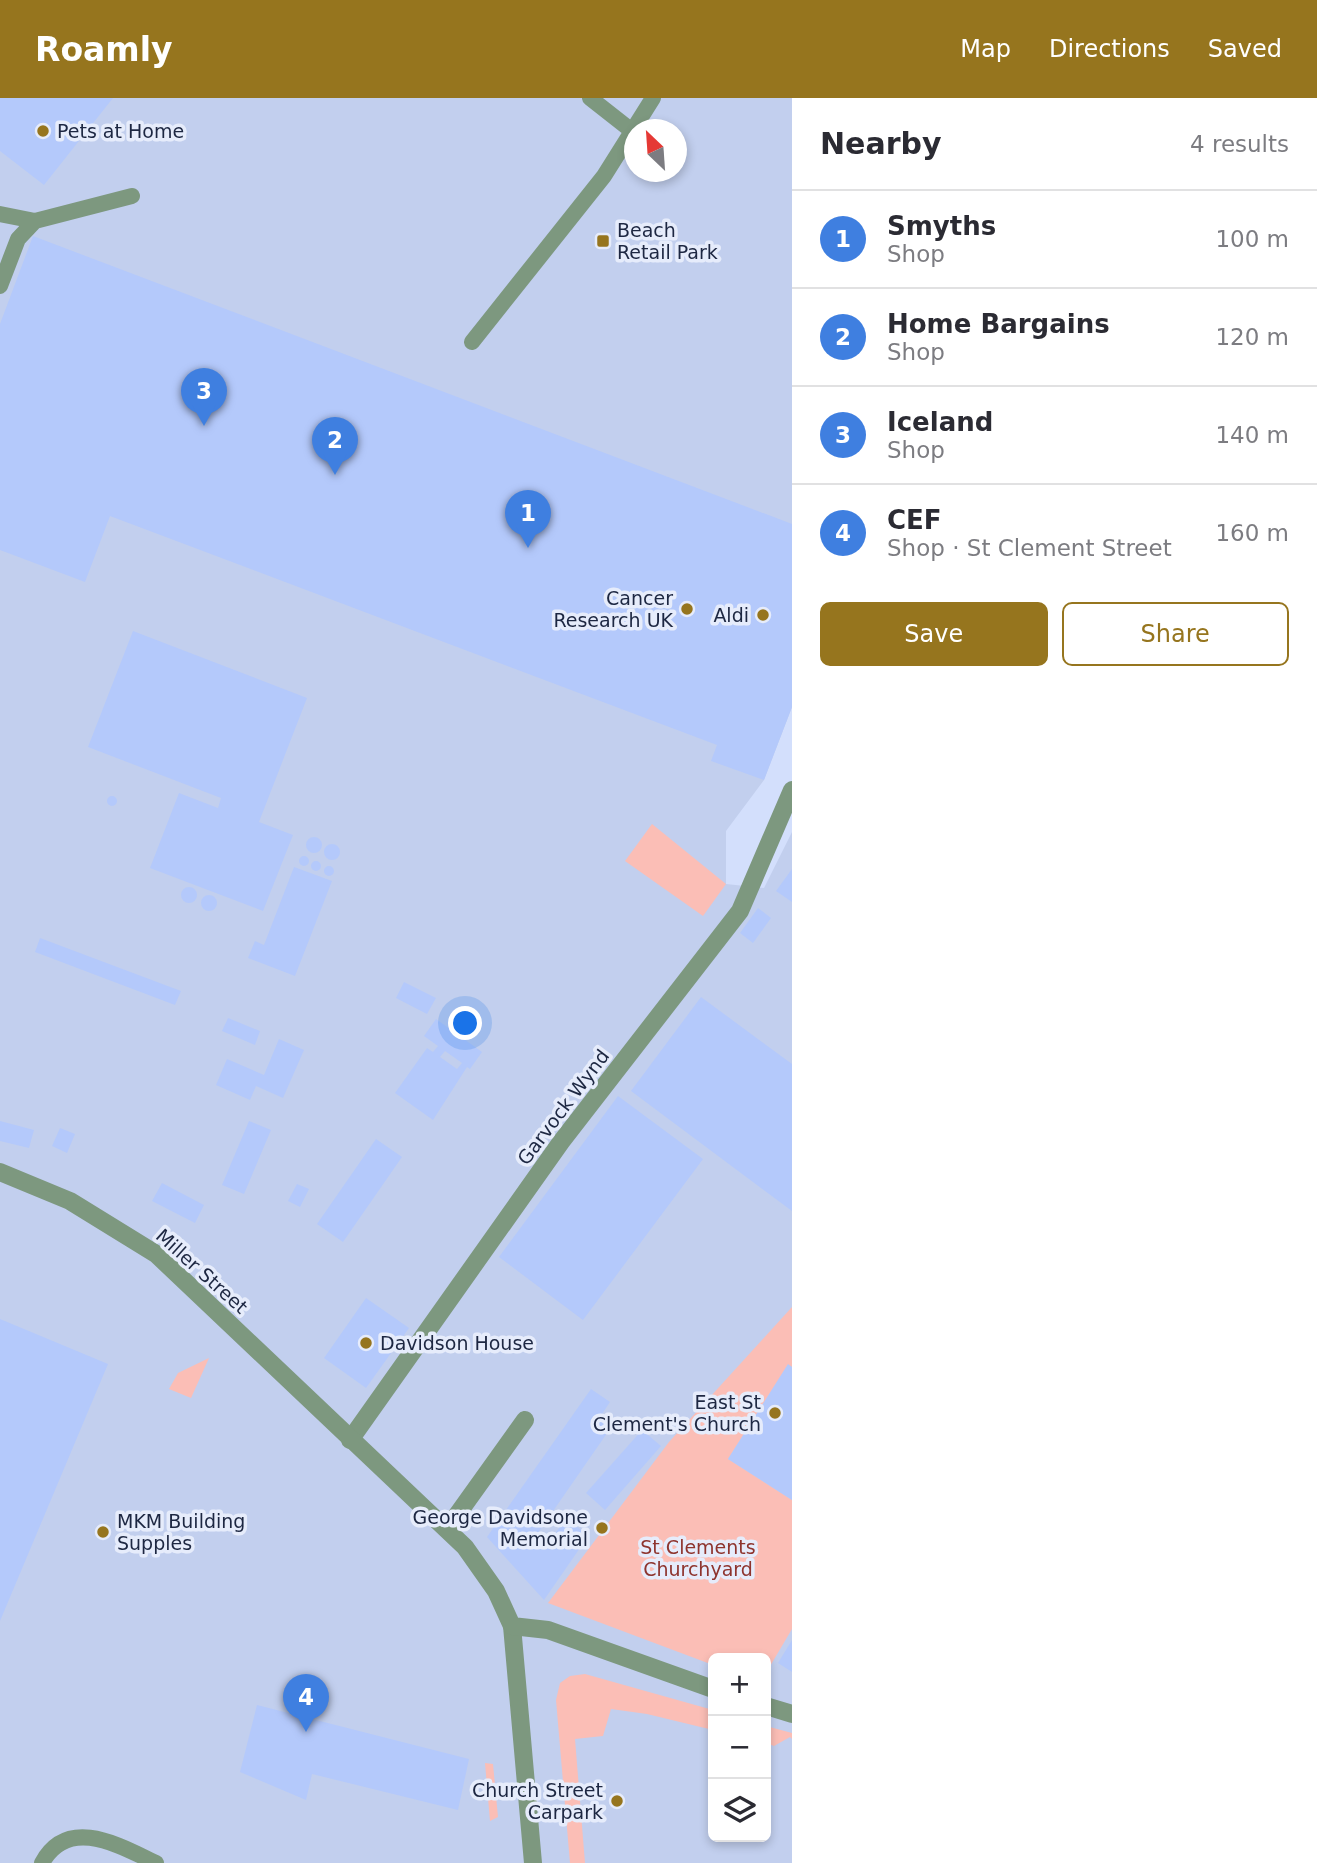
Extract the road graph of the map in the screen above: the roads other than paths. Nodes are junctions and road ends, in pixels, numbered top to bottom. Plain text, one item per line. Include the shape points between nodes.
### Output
1 (590, 98) edge
2 (653, 98) edge
3 (640, 119) edge
4 (624, 125) edge
5 (624, 144) edge
6 (132, 196) dead end
7 (0, 214) edge
8 (35, 221) junction
9 (0, 286) edge
10 (472, 342) dead end
11 (792, 790) edge
12 (0, 1172) edge
13 (525, 1420) dead end
14 (350, 1440) junction
15 (447, 1529) junction
16 (512, 1626) junction
17 (708, 1687) edge
18 (771, 1708) edge
19 (792, 1714) edge
20 (42, 1863) edge
21 (156, 1863) edge
22 (533, 1863) edge

1 - 4 lane
2 - 3 lane
5 - 10 lane via 604,176
6 - 8 lane
7 - 8 lane
8 - 9 lane via 18,239
11 - 14 street, Garvock Wynd via 740,912 561,1142
12 - 14 street, Miller Street via 70,1200 156,1254
13 - 15 street
14 - 15 street, Miller Street
15 - 16 street, Miller Street via 485,1574
16 - 17 street via 548,1630
16 - 22 street
18 - 19 street
20 - 21 lane via 50,1849 65,1840 87,1838 106,1840

